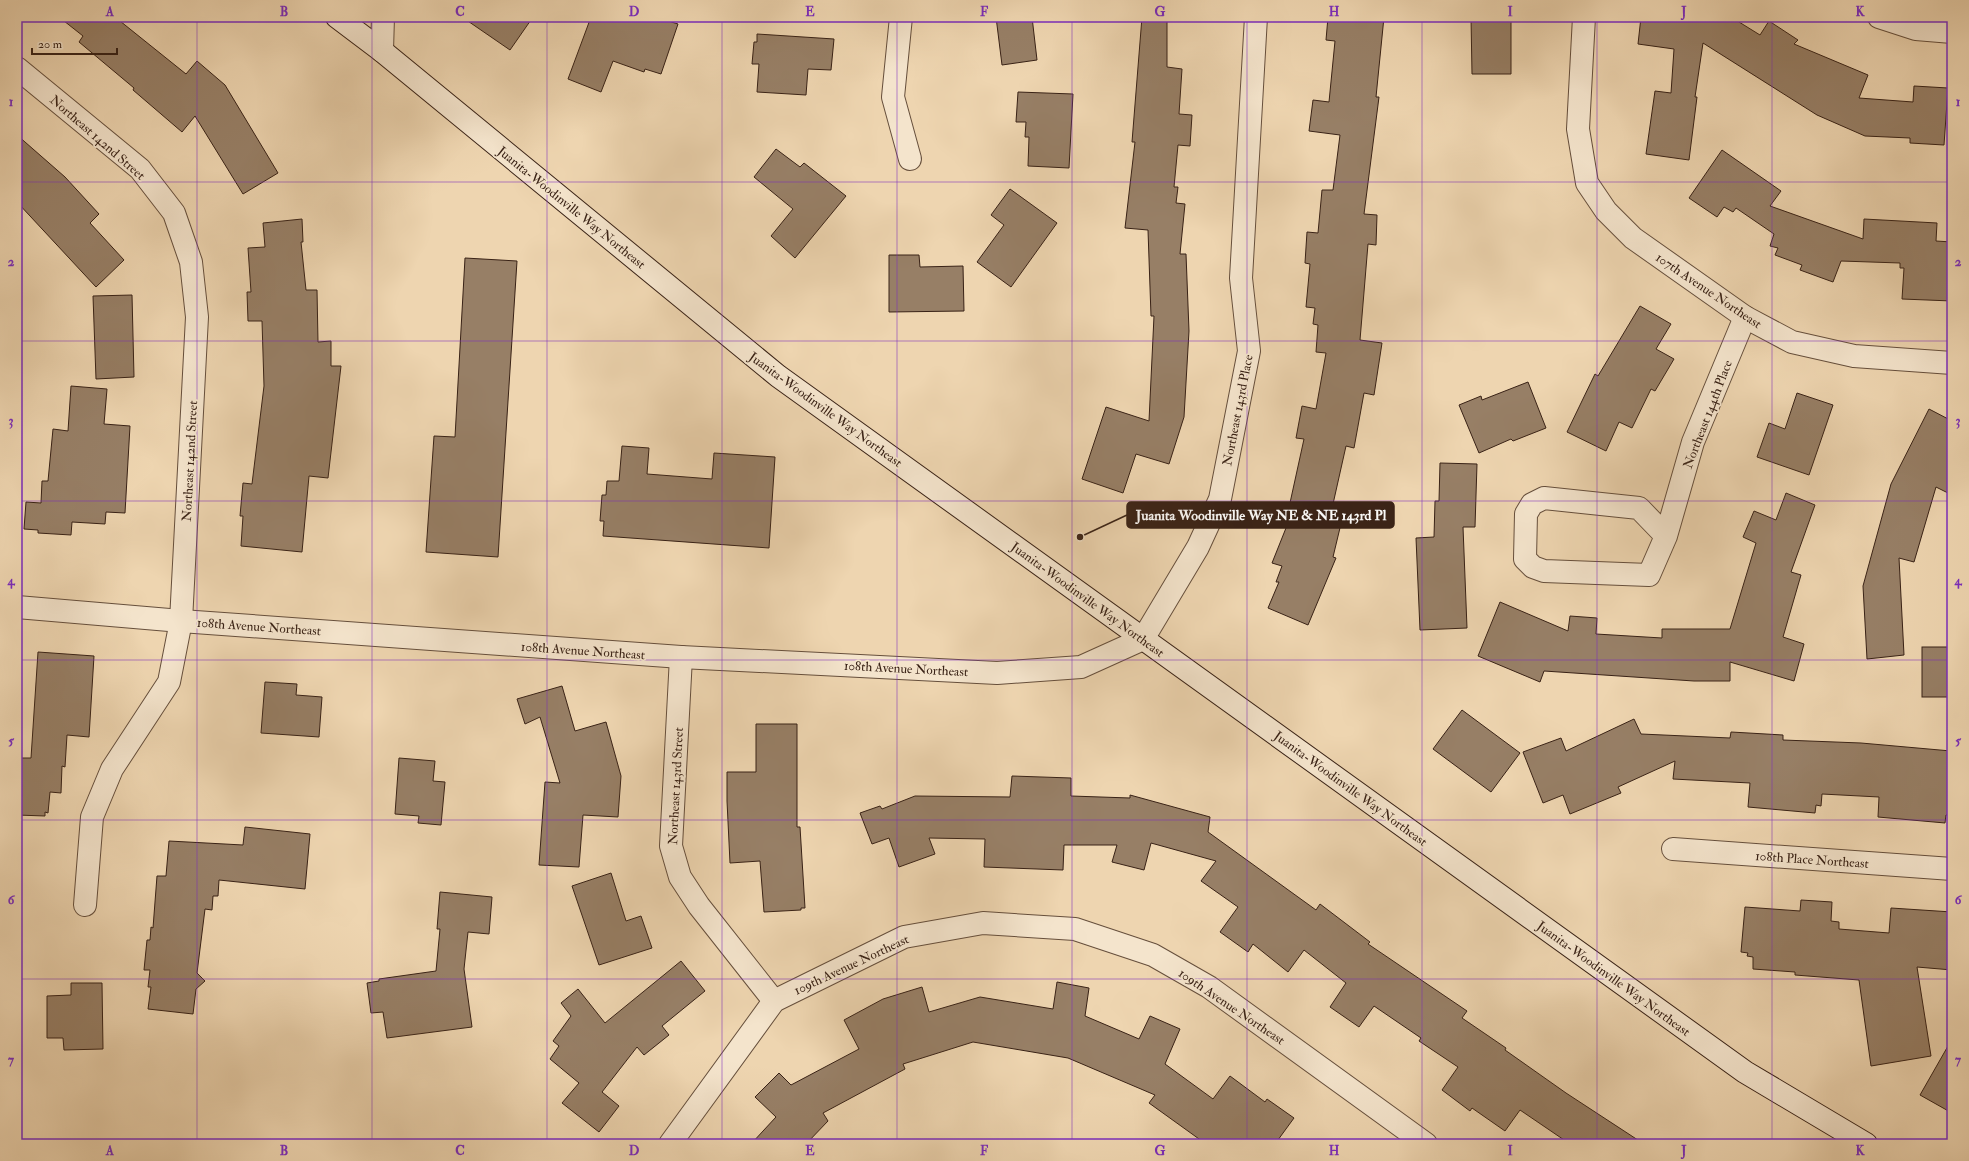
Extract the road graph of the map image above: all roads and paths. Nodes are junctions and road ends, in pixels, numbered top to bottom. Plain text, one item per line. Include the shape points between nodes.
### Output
1 (337, 17) edge
2 (383, 17) edge
3 (901, 17) edge
4 (1256, 17) edge
5 (1584, 17) edge
6 (1879, 17) edge
7 (1952, 32) edge
8 (382, 51) junction
9 (17, 68) edge
10 (910, 159) dead end
11 (1745, 317) junction
12 (1952, 363) edge
13 (1666, 536) junction
14 (17, 607) edge
15 (181, 621) junction
16 (1143, 639) junction
17 (681, 657) junction
18 (1673, 849) dead end
19 (1952, 869) edge
20 (84, 905) dead end
21 (774, 1001) junction
22 (670, 1144) edge
23 (1426, 1144) edge
24 (1866, 1144) edge

1 - 8 street, Juanita-Woodinville Way Northeast
2 - 8 street
3 - 10 street via 893,97
4 - 16 street, Northeast 143rd Place via 1241,278 1249,351 1220,499 1198,547
5 - 11 street, 107th Avenue Northeast via 1578,129 1587,183 1606,211 1633,238
6 - 7 street via 1916,29
8 - 16 street, Juanita-Woodinville Way Northeast via 778,376
9 - 15 street, Northeast 142nd Street via 140,169 174,213 191,262 197,317
11 - 12 street, 107th Avenue Northeast via 1792,342 1854,356
11 - 13 street, Northeast 144th Place via 1693,442
13 - 13 street, Northeast 144th Place via 1638,508 1544,498 1532,504 1526,514 1525,558 1533,567 1544,571 1649,575
14 - 15 street, 108th Avenue Northeast
15 - 17 street, 108th Avenue Northeast
15 - 20 street, Northeast 142nd Street via 169,682 112,769 92,818
16 - 17 street, 108th Avenue Northeast via 1081,667 997,673
16 - 24 street, Juanita-Woodinville Way Northeast via 1745,1072
17 - 21 street, Northeast 143rd Street via 670,846 680,877 699,906
18 - 19 street, 108th Place Northeast
21 - 22 street, 109th Avenue Northeast
21 - 23 street, 109th Avenue Northeast via 904,937 983,923 1075,929 1154,955 1209,987

